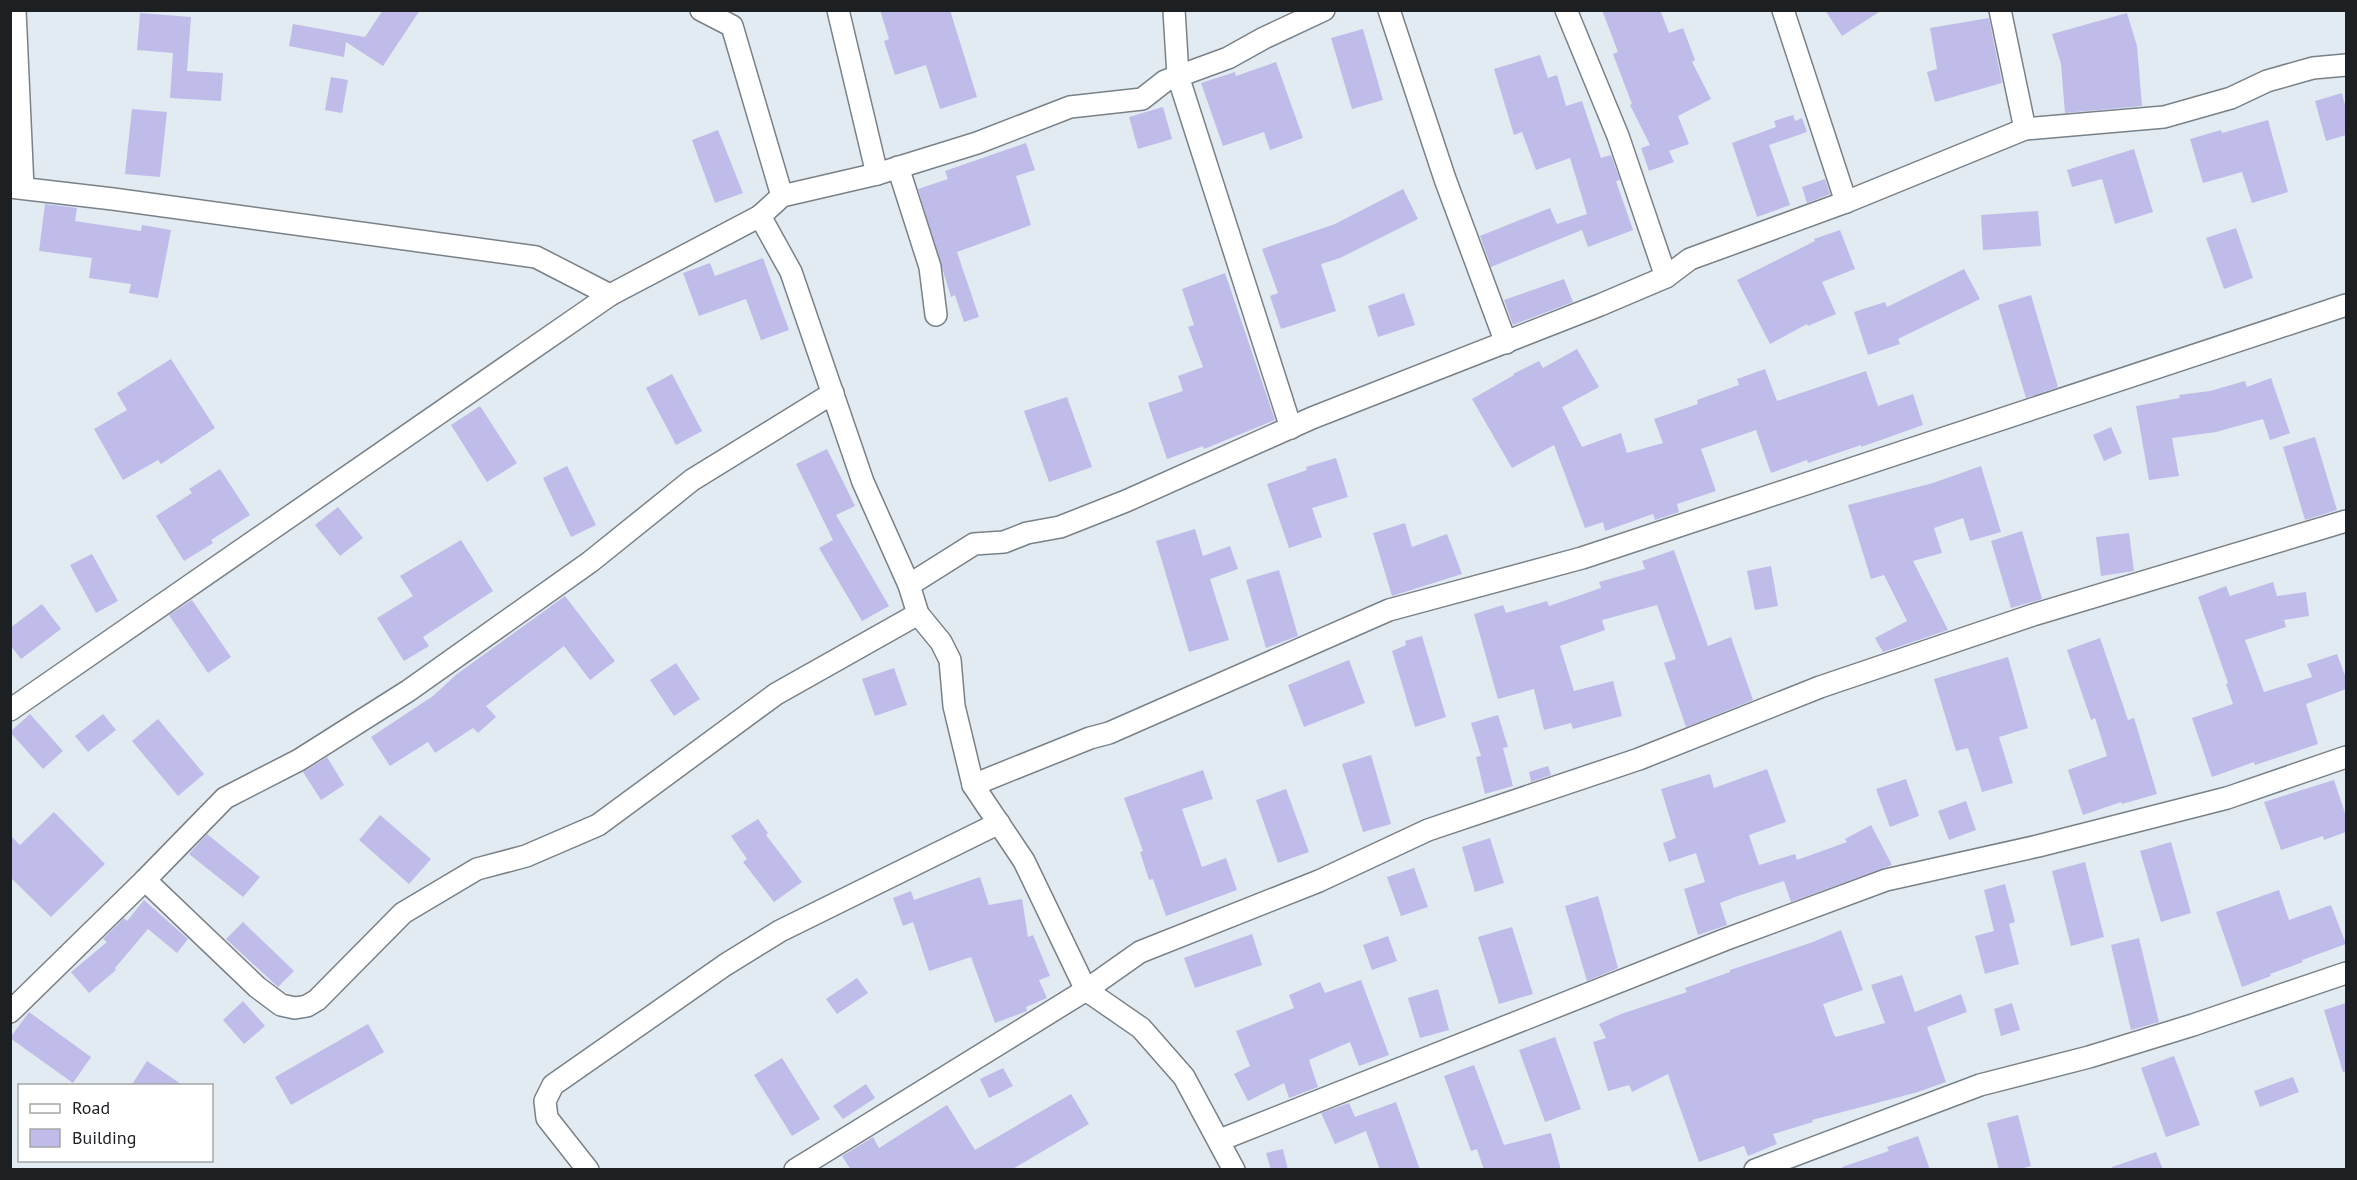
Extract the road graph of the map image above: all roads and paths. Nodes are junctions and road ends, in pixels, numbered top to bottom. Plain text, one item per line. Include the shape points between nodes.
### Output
1 (15, 10) edge
2 (701, 10) edge
3 (838, 10) edge
4 (1174, 10) edge
5 (1324, 10) edge
6 (1389, 10) edge
7 (1566, 10) edge
8 (1783, 10) edge
9 (2000, 10) edge
10 (729, 18) edge
11 (2346, 64) edge
12 (1178, 76) junction
13 (2025, 129) junction
14 (898, 167) junction
15 (877, 174) junction
16 (17, 188) edge
17 (782, 196) junction
18 (1846, 202) junction
19 (760, 216) junction
20 (1665, 277) junction
21 (610, 295) junction
22 (2346, 305) edge
23 (936, 315) dead end
24 (1506, 343) junction
25 (833, 393) junction
26 (1291, 428) junction
27 (2346, 521) edge
28 (909, 585) junction
29 (918, 614) junction
30 (10, 710) edge
31 (2346, 757) edge
32 (973, 785) junction
33 (999, 824) junction
34 (145, 880) junction
35 (2346, 973) edge
36 (1086, 990) junction
37 (10, 1012) edge
38 (1220, 1140) junction
39 (588, 1170) edge
40 (795, 1170) edge
41 (1234, 1170) edge
42 (1755, 1170) edge

1 - 16 street
2 - 10 street
3 - 15 street
4 - 12 street
5 - 12 street via 1228,58
6 - 24 street via 1444,179
7 - 20 street via 1618,136
8 - 18 street
9 - 13 street
10 - 17 street
11 - 13 street via 2313,68 2267,81 2230,98 2164,117
12 - 14 street via 1142,99 1070,107 977,143
12 - 26 street
13 - 18 street
14 - 15 street
14 - 23 street via 930,267
15 - 17 street
16 - 21 street via 536,257
17 - 19 street
18 - 20 street via 1690,259
19 - 21 street
19 - 25 street via 791,272
20 - 24 street
21 - 30 street
22 - 32 street via 1582,558 1389,610 1109,733
24 - 26 street
25 - 28 street via 863,482
25 - 34 street via 692,480 590,562 408,691 298,760 225,798
26 - 28 street via 1060,528 1027,533 1004,542 974,544
27 - 36 street via 2010,622 1820,687 1639,759 1428,830 1319,881 1140,952
28 - 29 street
29 - 32 street via 950,660 954,706
29 - 34 street via 776,694 598,825 526,856 477,869 403,913 307,1006 281,1005 257,987
31 - 38 street via 2227,798 1886,880 1724,940
32 - 33 street
33 - 36 street via 1024,861
33 - 39 street via 780,931 553,1084 545,1101 547,1118
34 - 37 street
35 - 42 street via 2089,1058 1980,1085
36 - 38 street via 1142,1028 1184,1077
36 - 40 street
38 - 41 street

